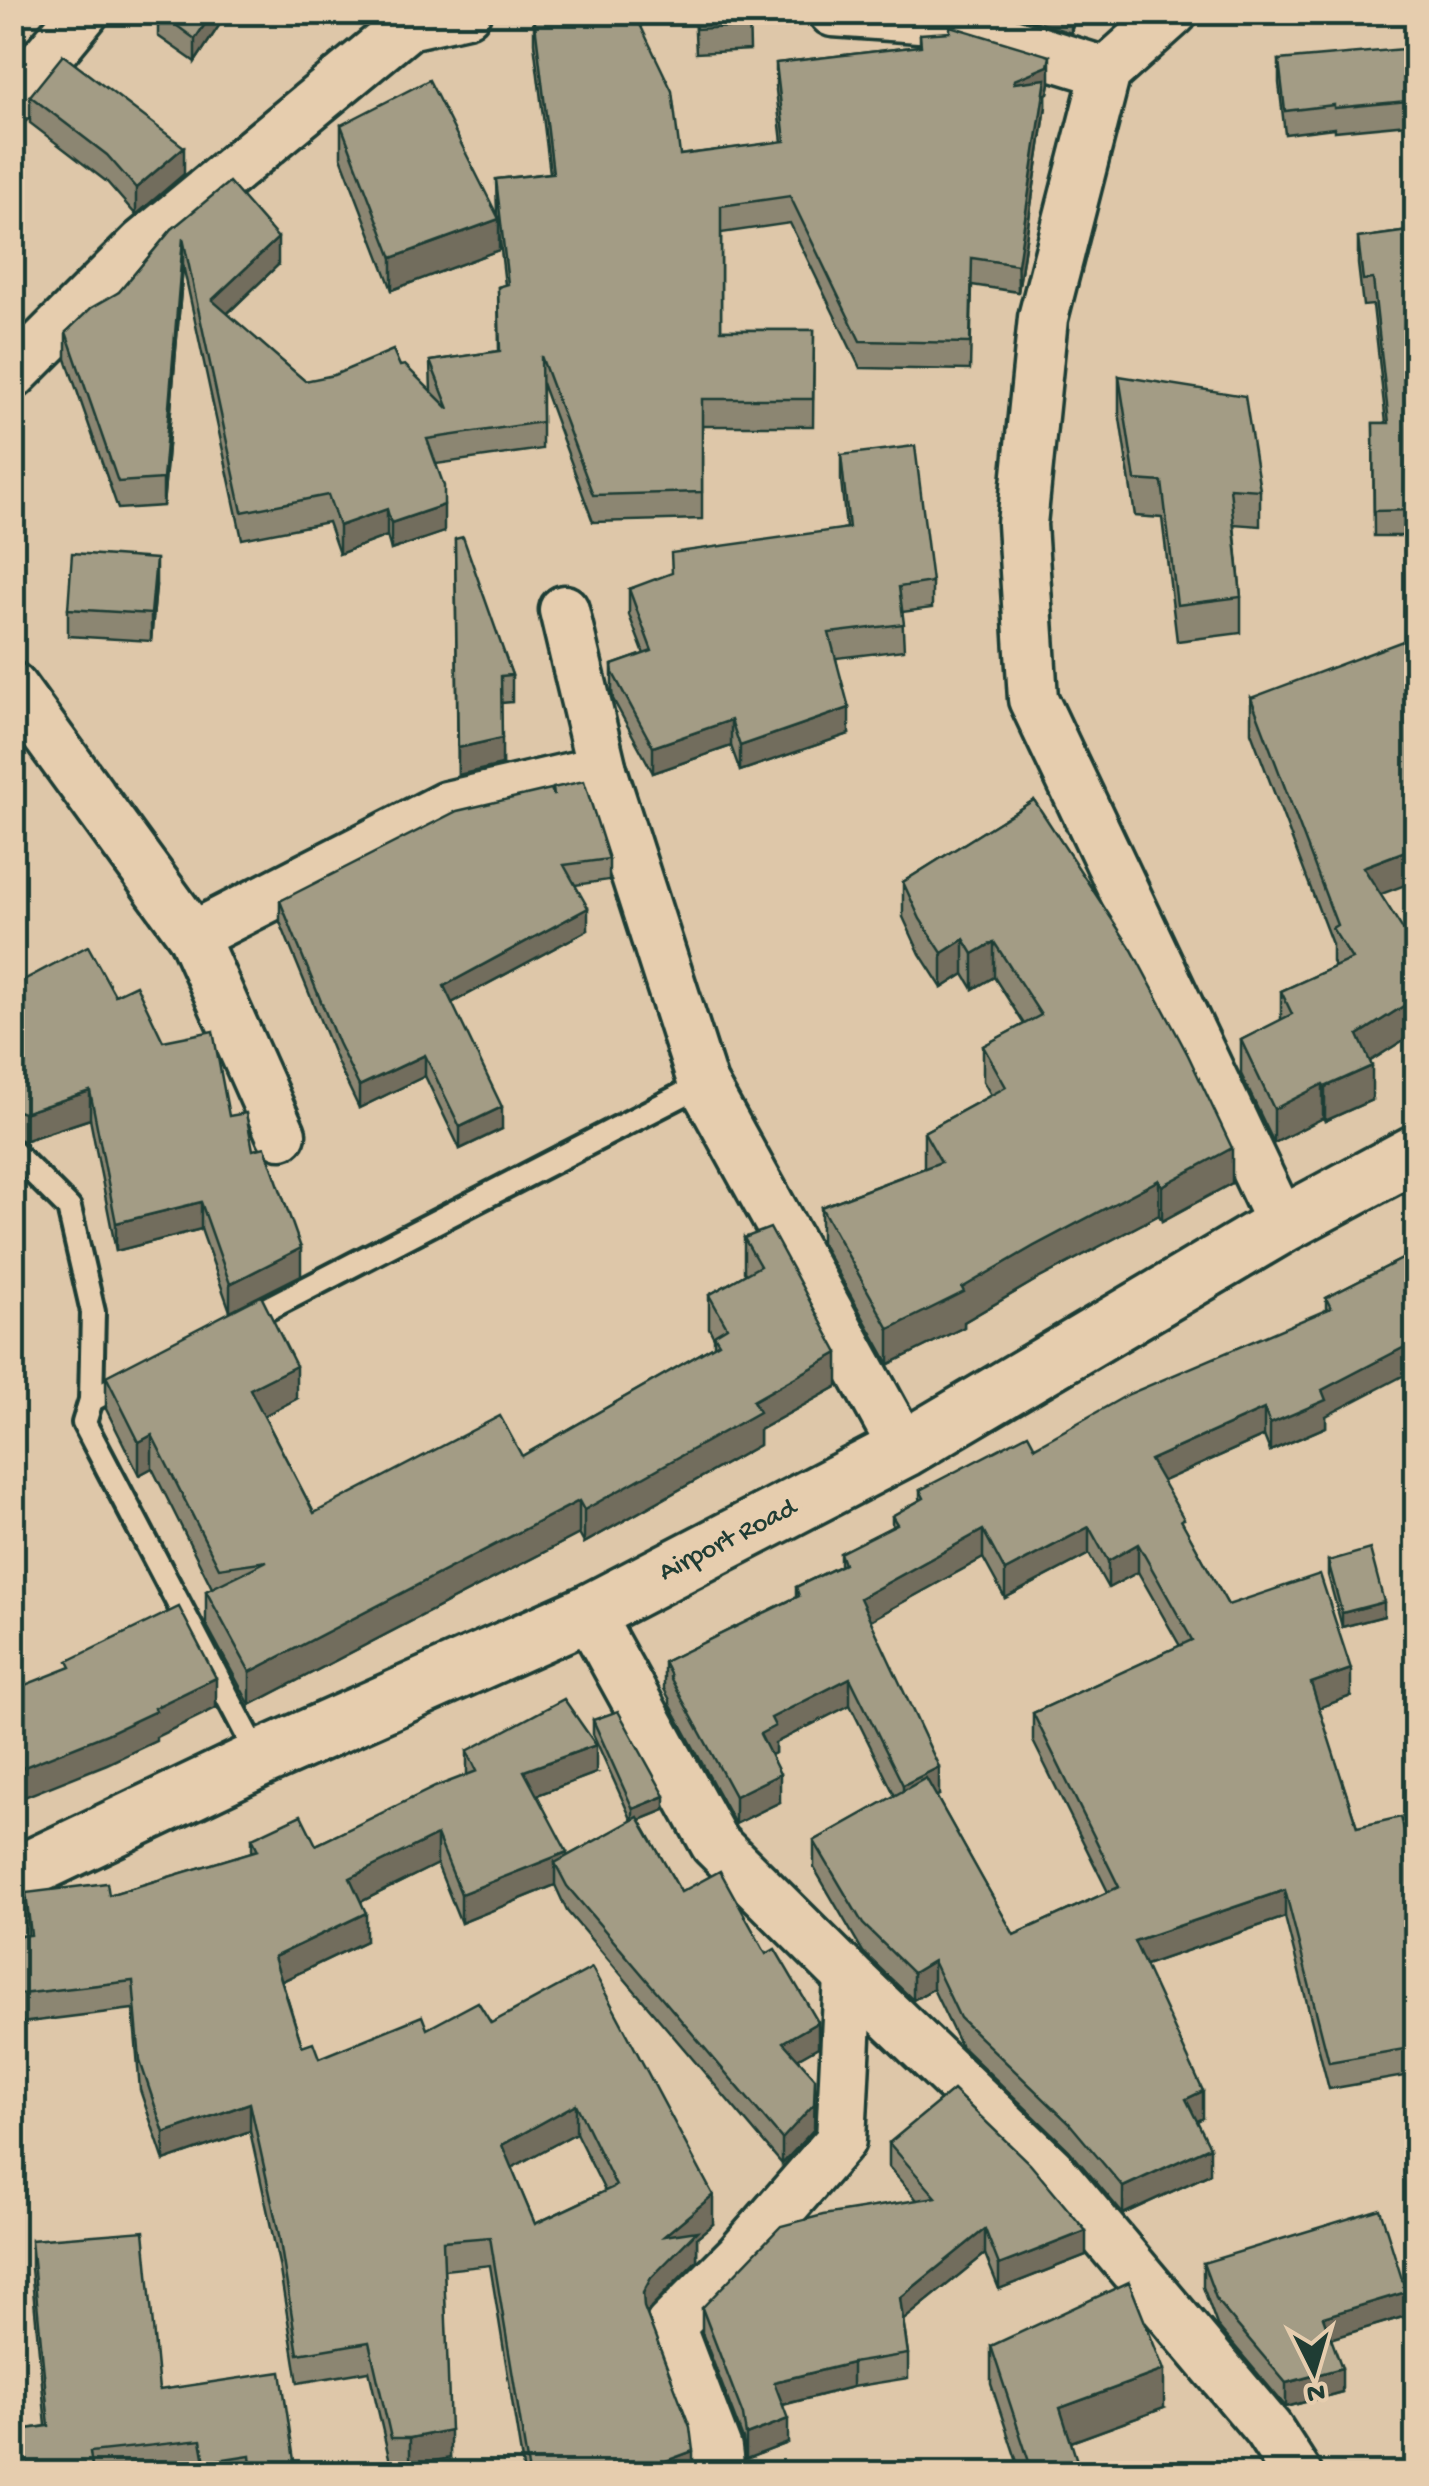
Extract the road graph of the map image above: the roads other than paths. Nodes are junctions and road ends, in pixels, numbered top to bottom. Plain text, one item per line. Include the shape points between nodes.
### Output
1 (84, 12) edge
2 (466, 12) edge
3 (833, 12) edge
4 (1173, 12) edge
5 (1106, 72) junction
6 (12, 99) edge
7 (12, 374) edge
8 (564, 610) dead end
9 (12, 687) edge
10 (602, 770) junction
11 (193, 936) junction
12 (703, 1084) junction
13 (281, 1134) dead end
14 (12, 1152) edge
15 (1416, 1153) edge
16 (1282, 1225) junction
17 (213, 1337) edge
18 (143, 1373) edge
19 (91, 1400) junction
20 (904, 1449) junction
21 (588, 1613) junction
22 (260, 1758) junction
23 (12, 1878) edge
24 (849, 1977) junction
25 (720, 2474) edge
26 (1297, 2474) edge

1 - 6 street
2 - 7 street via 408,26 143,244
3 - 5 street via 934,19
4 - 5 street
5 - 16 street via 1044,318 1022,524 1033,699
8 - 10 street
9 - 11 street
10 - 11 street via 447,806
10 - 12 street
11 - 13 street
12 - 17 lane
12 - 20 street
14 - 19 lane via 69,1208 93,1312
15 - 16 street, Airport Road
16 - 20 street, Airport Road
18 - 19 lane
19 - 22 lane via 84,1423
20 - 21 street, Airport Road
21 - 22 street, Airport Road
21 - 24 street via 715,1844
22 - 23 street, Airport Road
24 - 25 street via 841,2140 670,2326 717,2448
24 - 26 street via 1050,2170 1268,2430

